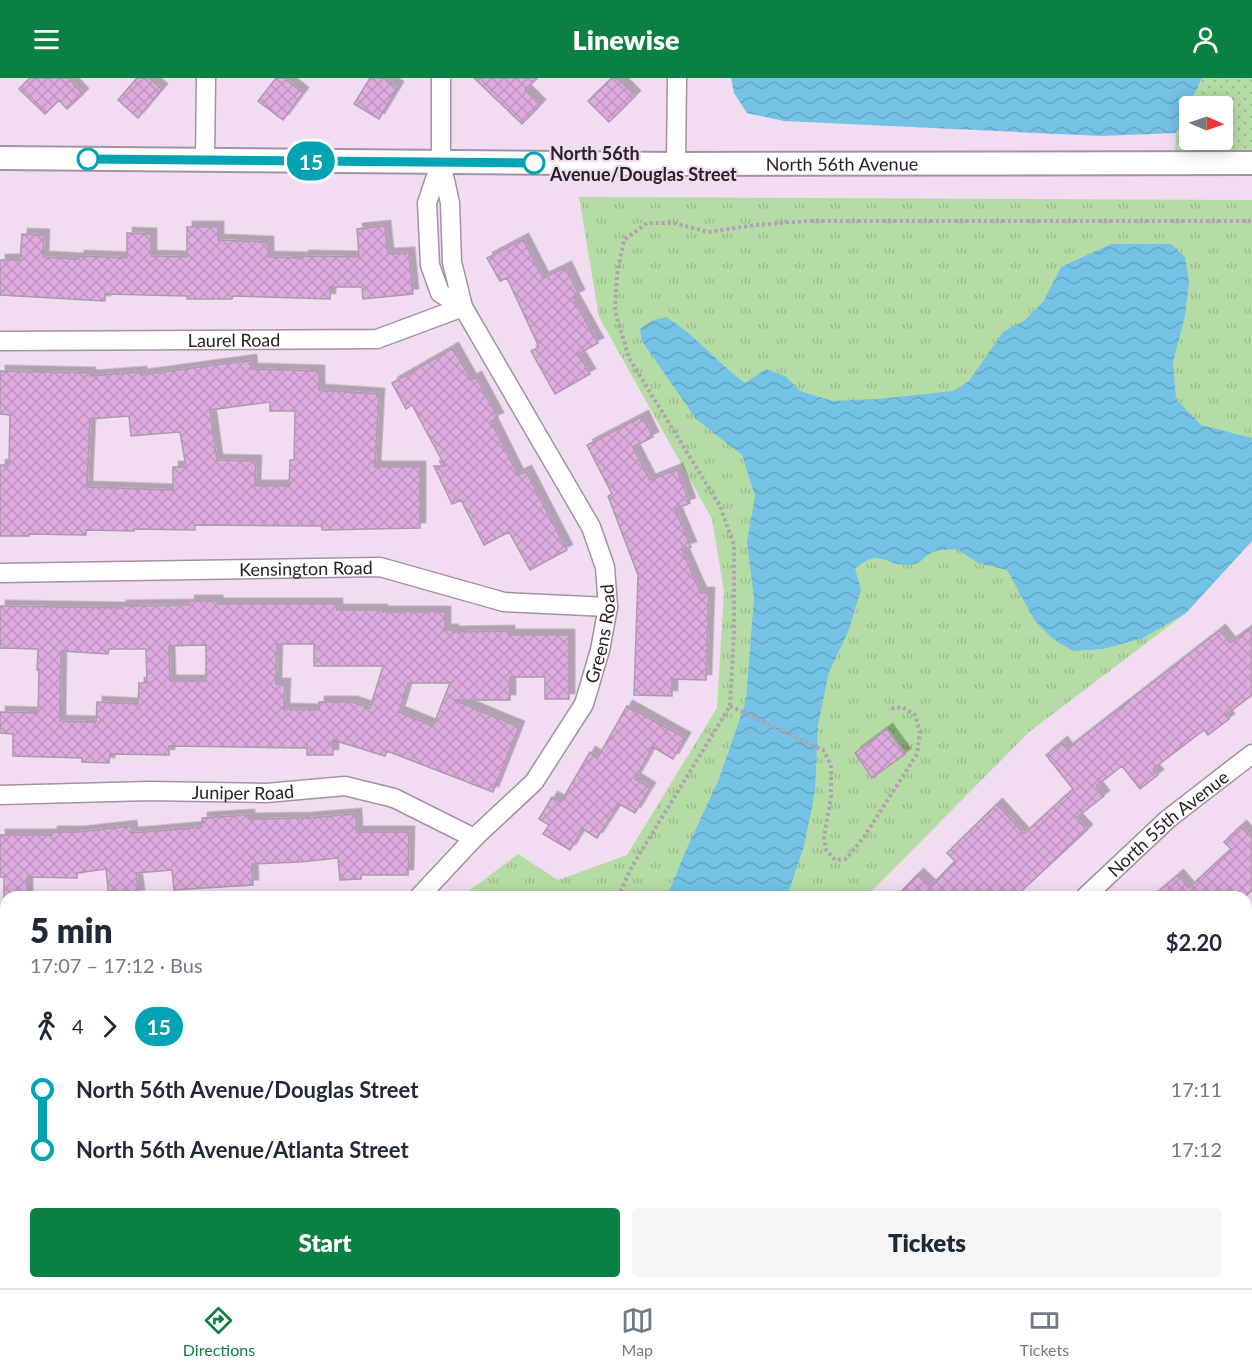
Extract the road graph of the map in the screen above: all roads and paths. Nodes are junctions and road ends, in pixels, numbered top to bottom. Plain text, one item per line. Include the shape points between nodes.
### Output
1 (206, 78) edge
2 (441, 78) edge
3 (677, 78) edge
4 (0, 158) edge
5 (205, 161) junction
6 (441, 162) junction
7 (1252, 163) edge
8 (676, 164) junction
9 (1252, 220) edge
10 (452, 252) junction
11 (429, 253) junction
12 (463, 307) junction
13 (0, 341) edge
14 (0, 573) edge
15 (608, 607) junction
16 (730, 706) junction
17 (888, 709) dead end
18 (1252, 754) edge
19 (0, 795) edge
20 (474, 838) junction
21 (425, 891) edge
22 (621, 891) edge
23 (1091, 891) edge

1 - 5 street
2 - 6 street
3 - 8 street
4 - 5 street, North 56th Avenue
5 - 6 street, North 56th Avenue
6 - 8 street, North 56th Avenue
6 - 10 street, Greens Road via 450,203
6 - 11 street, Greens Road via 427,203
7 - 8 street, North 56th Avenue
9 - 16 path via 806,221 708,231 673,223 647,223 624,240 615,311 628,357 720,506 734,545
10 - 11 street
10 - 12 street, Greens Road
11 - 12 street, Greens Road via 440,293
12 - 13 street, Laurel Road via 377,339
12 - 15 street, Greens Road via 591,527 605,567
14 - 15 street, Kensington Road via 380,567 504,602
15 - 20 street, Greens Road via 584,704 534,782
16 - 17 path via 823,750 831,765 831,797 824,837 826,850 836,860 846,859 864,837 917,754 920,732 915,715 902,707
16 - 22 path
18 - 23 street, North 55th Avenue via 1168,819
19 - 20 street, Juniper Road via 266,793 345,786 394,798
20 - 21 street, Greens Road

